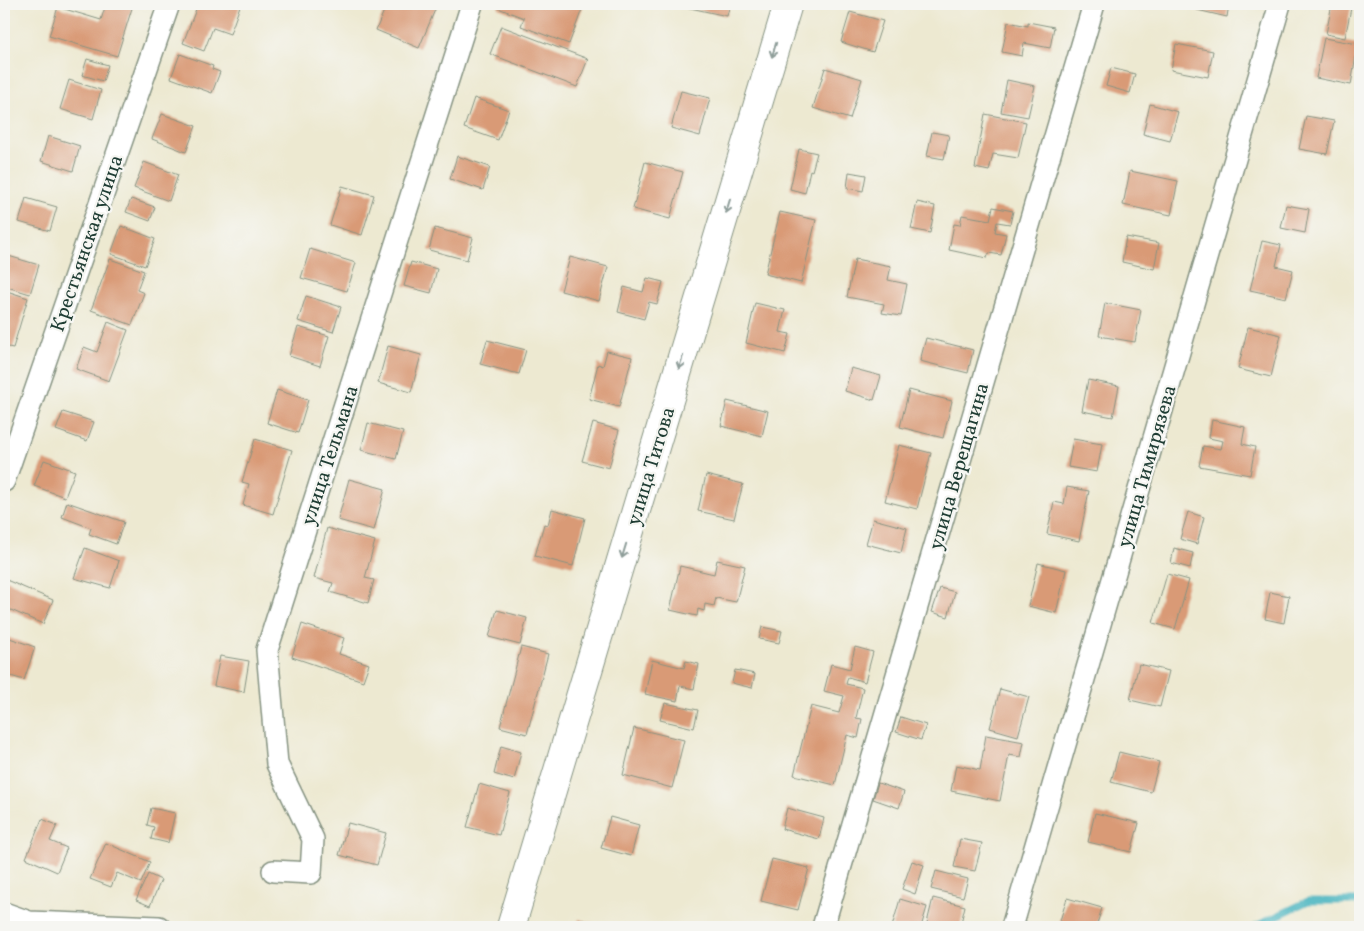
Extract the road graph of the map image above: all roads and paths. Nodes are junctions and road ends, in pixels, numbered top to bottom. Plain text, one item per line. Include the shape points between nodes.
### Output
1 (169, 4) edge
2 (472, 4) edge
3 (788, 4) edge
4 (1094, 4) edge
5 (1280, 4) edge
6 (4, 481) edge
7 (273, 871) dead end
8 (4, 913) edge
9 (159, 927) edge
10 (512, 927) edge
11 (823, 927) edge
12 (1012, 927) edge

1 - 6 street, Крестьянская улица
2 - 7 street, улица Тельмана via 267,650 277,764 313,838 311,873
3 -> 10 main road, улица Титова
4 - 11 street, улица Верещагина
5 - 12 street, улица Тимирязева
8 - 9 street via 30,922

